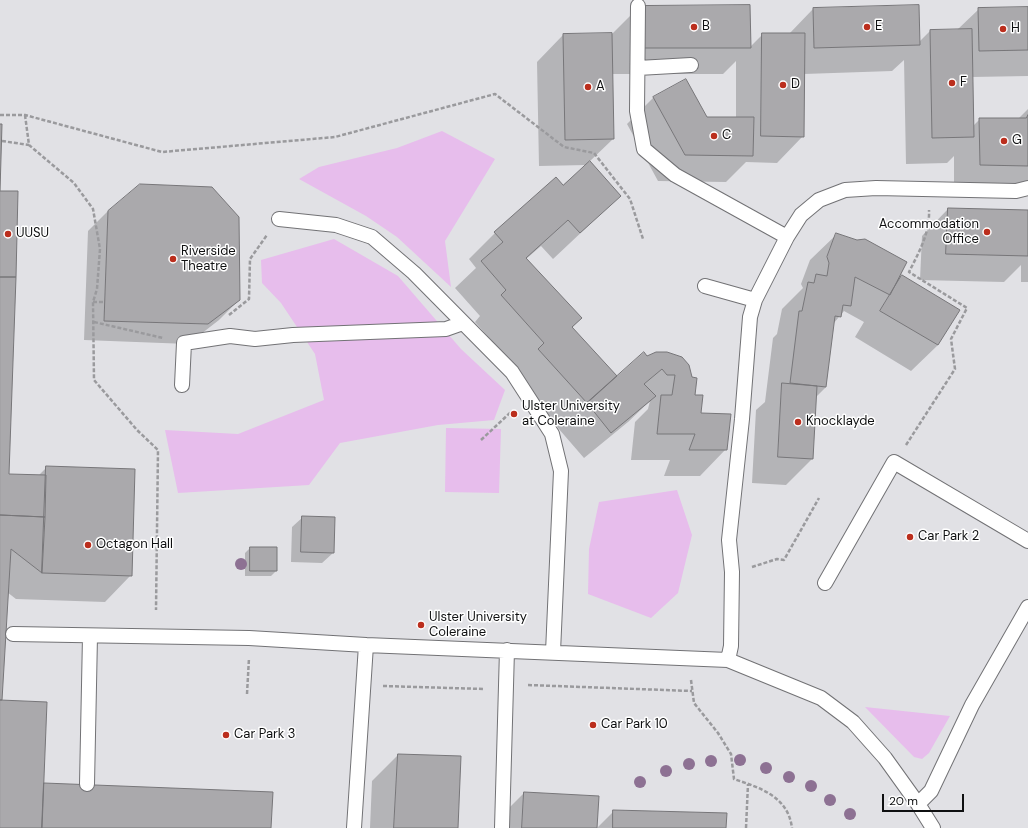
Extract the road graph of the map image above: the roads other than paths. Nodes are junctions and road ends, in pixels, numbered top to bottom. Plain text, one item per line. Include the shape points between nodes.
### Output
1 (638, 6) dead end
2 (691, 65) dead end
3 (638, 68) junction
4 (1028, 188) edge
5 (279, 219) road end
6 (787, 237) junction
7 (705, 286) dead end
8 (755, 300) junction
9 (463, 323) junction
10 (182, 385) dead end
11 (1028, 541) edge
12 (824, 583) dead end
13 (1028, 607) edge
14 (13, 634) dead end
15 (90, 636) junction
16 (366, 645) junction
17 (507, 650) junction
18 (553, 652) junction
19 (728, 660) junction
20 (87, 784) dead end
21 (918, 804) junction
22 (354, 828) edge
23 (502, 828) edge
24 (933, 828) edge

1 - 3 lane
2 - 3 lane
3 - 6 lane via 636,111 644,149 675,176
4 - 6 lane via 1016,191 876,188 845,190 819,200 801,215
5 - 9 lane via 336,225 372,237 414,273
6 - 8 lane
7 - 8 lane
8 - 19 lane via 750,318 729,540 732,572
9 - 10 lane via 446,329 255,339 230,336 184,343
9 - 18 lane via 512,372 552,434 561,471
11 - 12 lane via 894,462
13 - 21 lane via 972,704 931,791
14 - 15 lane
15 - 16 lane via 249,638
15 - 20 lane
16 - 17 lane
16 - 22 lane
17 - 18 lane
17 - 23 lane
18 - 19 lane
19 - 21 lane via 821,698 852,722 881,753
21 - 24 lane

